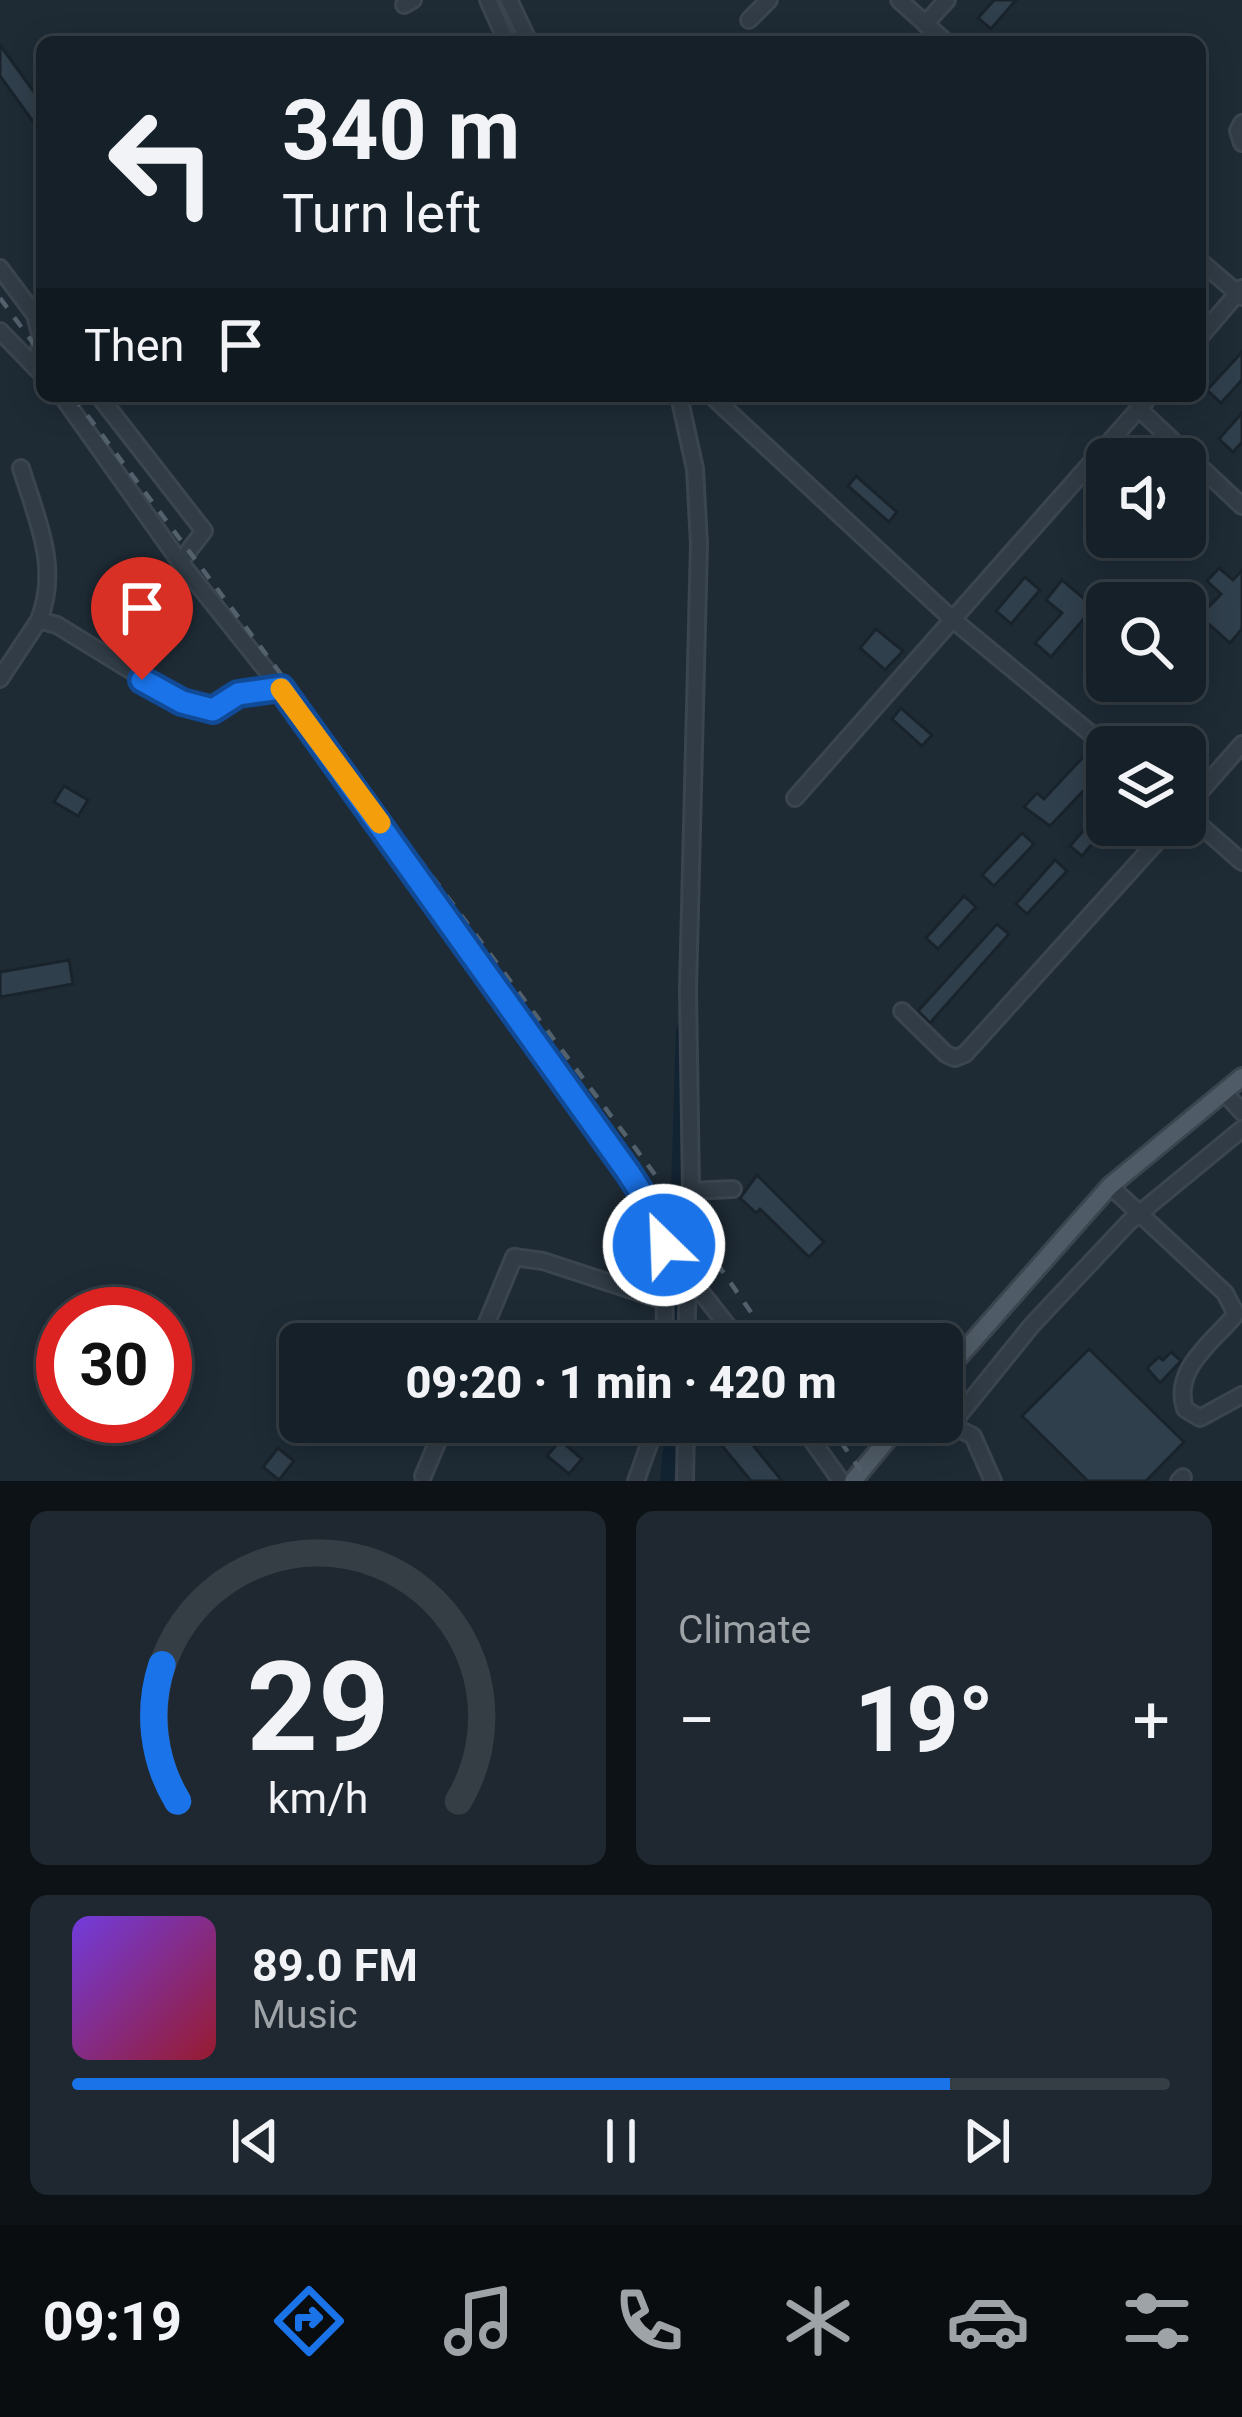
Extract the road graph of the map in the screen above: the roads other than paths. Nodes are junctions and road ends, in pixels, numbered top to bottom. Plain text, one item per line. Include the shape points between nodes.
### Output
1 (488, 0) edge
2 (509, 0) edge
3 (769, 0) edge
4 (899, 0) edge
5 (947, 0) edge
6 (749, 20) dead end
7 (926, 24) junction
8 (505, 36) edge
9 (526, 36) edge
10 (939, 36) edge
11 (1242, 123) edge
12 (1242, 143) edge
13 (1206, 266) edge
14 (0, 268) edge
15 (1240, 293) edge
16 (36, 318) edge
17 (1206, 330) edge
18 (0, 331) edge
19 (36, 368) edge
20 (66, 402) edge
21 (104, 402) edge
22 (680, 402) edge
23 (719, 402) edge
24 (1145, 402) edge
25 (1139, 409) junction
26 (21, 468) dead end
27 (1242, 506) edge
28 (180, 562) junction
29 (952, 619) junction
30 (39, 620) junction
31 (0, 679) edge
32 (281, 688) junction
33 (1086, 730) edge
34 (1242, 744) edge
35 (1206, 786) edge
36 (795, 798) dead end
37 (1206, 830) edge
38 (1153, 846) edge
39 (1242, 862) edge
40 (902, 1011) dead end
41 (1242, 1076) edge
42 (1224, 1093) junction
43 (1242, 1112) edge
44 (1242, 1129) edge
45 (1109, 1186) junction
46 (733, 1189) dead end
47 (691, 1191) junction
48 (1139, 1214) junction
49 (664, 1245) junction
50 (688, 1271) junction
51 (665, 1301) junction
52 (487, 1323) edge
53 (665, 1323) edge
54 (687, 1323) edge
55 (726, 1323) edge
56 (963, 1352) edge
57 (1242, 1395) edge
58 (963, 1404) edge
59 (963, 1430) edge
60 (437, 1443) edge
61 (650, 1443) edge
62 (686, 1443) edge
63 (814, 1443) edge
64 (885, 1443) edge
65 (423, 1476) dead end
66 (636, 1481) edge
67 (685, 1481) edge
68 (841, 1481) edge
69 (853, 1481) edge
70 (994, 1481) edge

1 - 8 street
2 - 9 street
3 - 6 street
4 - 7 street
5 - 7 street
7 - 10 street
11 - 12 street
13 - 15 street
14 - 16 street
15 - 17 street
18 - 19 street
20 - 28 street
21 - 28 street via 203,531
22 - 47 street via 699,544
23 - 29 street
24 - 25 street
25 - 27 street
25 - 29 street
26 - 30 street via 51,576
28 - 32 street
29 - 33 street
29 - 36 street
30 - 31 street
30 - 32 street via 182,702 213,710 238,694
32 - 49 street via 628,1172 664,1228
34 - 35 street
37 - 39 street
38 - 40 street via 965,1054 946,1054
41 - 42 main road
42 - 43 street
42 - 45 main road
44 - 48 street
45 - 48 street
45 - 56 main road
46 - 47 street
47 - 50 street
48 - 57 street via 1236,1308 1185,1374 1185,1409 1200,1418
48 - 58 street
49 - 50 street
49 - 51 street
50 - 54 street
50 - 55 street
51 - 52 street via 514,1257
51 - 53 street
59 - 70 street via 980,1444
60 - 65 street
61 - 66 street
62 - 67 street
63 - 68 street
64 - 69 main road

